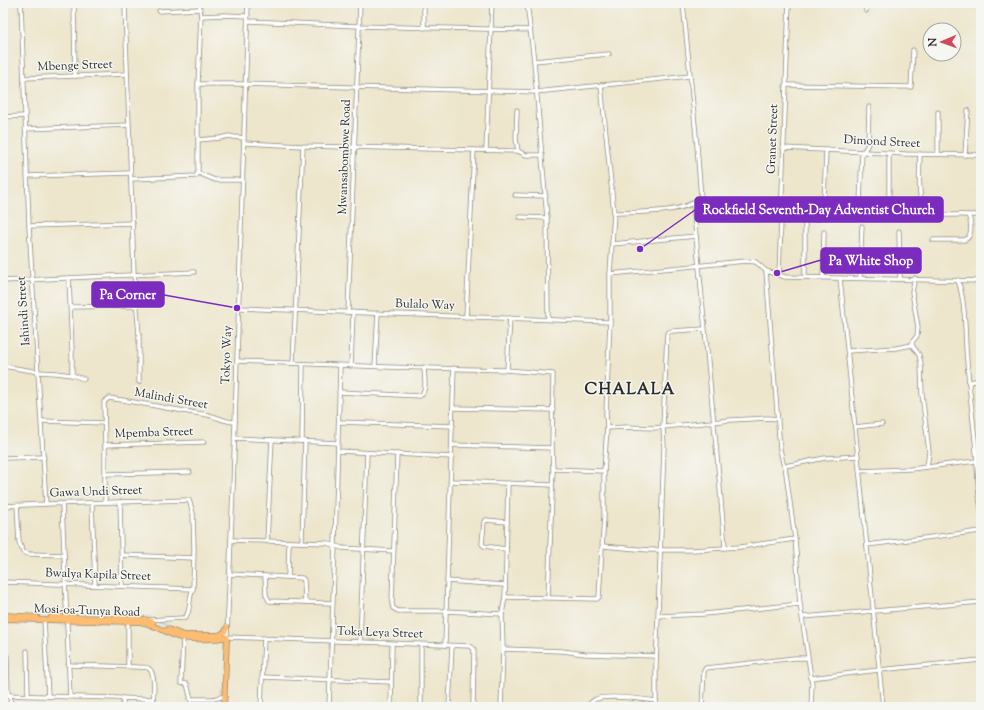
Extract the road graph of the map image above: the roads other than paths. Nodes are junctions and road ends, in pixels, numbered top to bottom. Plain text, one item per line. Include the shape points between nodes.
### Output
1 (21, 3) edge
2 (74, 3) edge
3 (127, 3) edge
4 (200, 3) edge
5 (248, 3) edge
6 (360, 3) edge
7 (424, 3) edge
8 (492, 3) edge
9 (540, 3) edge
10 (683, 3) edge
11 (789, 3) edge
12 (866, 3) edge
13 (527, 4) edge
14 (199, 9) junction
15 (159, 10) dead end
16 (866, 11) dead end
17 (201, 16) junction
18 (248, 16) junction
19 (248, 21) junction
20 (358, 26) junction
21 (424, 28) junction
22 (492, 30) junction
23 (530, 30) junction
24 (913, 50) dead end
25 (609, 54) dead end
26 (534, 61) junction
27 (127, 74) junction
28 (75, 76) junction
29 (690, 76) junction
30 (24, 78) junction
31 (198, 84) junction
32 (246, 84) junction
33 (601, 85) junction
34 (785, 85) junction
35 (357, 87) junction
36 (489, 92) junction
37 (536, 92) junction
38 (869, 107) dead end
39 (517, 110) dead end
40 (968, 110) dead end
41 (938, 112) dead end
42 (25, 116) junction
43 (3, 117) edge
44 (129, 125) junction
45 (25, 129) junction
46 (244, 138) junction
47 (198, 140) junction
48 (244, 143) junction
49 (303, 146) junction
50 (355, 148) junction
51 (783, 148) junction
52 (474, 150) junction
53 (486, 150) junction
54 (826, 150) junction
55 (518, 151) junction
56 (863, 151) junction
57 (889, 152) junction
58 (920, 154) junction
59 (938, 154) junction
60 (542, 155) junction
61 (965, 155) junction
62 (981, 155) edge
63 (131, 173) junction
64 (198, 173) junction
65 (27, 176) junction
66 (131, 179) junction
67 (243, 180) junction
68 (515, 195) dead end
69 (546, 196) junction
70 (824, 202) dead end
71 (693, 204) junction
72 (860, 204) dead end
73 (889, 204) dead end
74 (614, 213) junction
75 (966, 215) junction
76 (981, 215) edge
77 (520, 217) dead end
78 (547, 218) junction
79 (818, 219) dead end
80 (133, 223) junction
81 (29, 226) junction
82 (862, 226) dead end
83 (899, 231) dead end
84 (824, 232) dead end
85 (696, 236) junction
86 (932, 240) dead end
87 (612, 244) junction
88 (698, 267) junction
89 (766, 271) junction
90 (194, 272) dead end
91 (134, 274) junction
92 (610, 274) junction
93 (779, 275) junction
94 (805, 276) junction
95 (823, 277) junction
96 (840, 278) junction
97 (860, 278) junction
98 (900, 278) junction
99 (915, 278) junction
100 (69, 279) junction
101 (32, 280) junction
102 (958, 280) junction
103 (3, 281) edge
104 (981, 281) edge
105 (137, 306) junction
106 (71, 307) junction
107 (239, 308) junction
108 (295, 310) junction
109 (348, 312) junction
110 (353, 312) junction
111 (378, 313) junction
112 (466, 317) junction
113 (510, 318) junction
114 (548, 319) junction
115 (610, 322) junction
116 (704, 329) junction
117 (912, 345) junction
118 (848, 351) junction
119 (237, 361) junction
120 (293, 363) junction
121 (303, 364) junction
122 (3, 366) edge
123 (340, 366) junction
124 (351, 366) junction
125 (375, 366) junction
126 (424, 367) junction
127 (454, 368) junction
128 (507, 370) junction
129 (39, 372) junction
130 (72, 375) junction
131 (84, 379) dead end
132 (981, 380) edge
133 (139, 382) dead end
134 (969, 382) junction
135 (339, 392) junction
136 (453, 408) junction
137 (553, 410) junction
138 (778, 419) junction
139 (42, 421) junction
140 (235, 422) junction
141 (339, 422) junction
142 (713, 422) junction
143 (104, 423) junction
144 (882, 424) dead end
145 (452, 426) junction
146 (663, 427) junction
147 (855, 427) junction
148 (607, 428) junction
149 (234, 438) junction
150 (272, 440) junction
151 (303, 441) junction
152 (204, 442) dead end
153 (338, 443) junction
154 (105, 445) junction
155 (452, 445) junction
156 (552, 448) junction
157 (338, 451) junction
158 (368, 453) junction
159 (398, 454) junction
160 (858, 456) junction
161 (44, 457) junction
162 (452, 457) junction
163 (3, 458) edge
164 (976, 462) junction
165 (785, 466) junction
166 (927, 467) junction
167 (553, 469) junction
168 (604, 471) junction
169 (859, 471) junction
170 (190, 472) dead end
171 (105, 474) junction
172 (451, 481) junction
173 (508, 483) junction
174 (552, 485) junction
175 (105, 502) junction
176 (120, 502) junction
177 (92, 503) junction
178 (46, 504) junction
179 (62, 504) junction
180 (17, 505) junction
181 (981, 505) edge
182 (3, 506) edge
183 (981, 509) edge
184 (506, 522) junction
185 (981, 531) edge
186 (795, 539) junction
187 (231, 540) junction
188 (267, 541) junction
189 (289, 542) junction
190 (302, 542) junction
191 (867, 545) junction
192 (335, 546) junction
193 (603, 546) junction
194 (725, 547) junction
195 (506, 549) junction
196 (364, 550) junction
197 (660, 550) junction
198 (393, 551) junction
199 (64, 555) junction
200 (122, 555) junction
201 (193, 558) junction
202 (229, 574) junction
203 (265, 576) junction
204 (288, 577) junction
205 (447, 581) junction
206 (3, 582) edge
207 (64, 584) junction
208 (94, 585) junction
209 (504, 585) junction
210 (122, 586) junction
211 (193, 589) junction
212 (505, 597) junction
213 (548, 598) junction
214 (305, 602) junction
215 (981, 602) edge
216 (333, 603) junction
217 (800, 604) junction
218 (446, 611) junction
219 (874, 611) junction
220 (502, 614) junction
221 (3, 615) edge
222 (658, 616) junction
223 (802, 617) junction
224 (3, 619) edge
225 (66, 619) junction
226 (44, 620) junction
227 (128, 621) junction
228 (146, 621) junction
229 (227, 627) junction
230 (227, 636) junction
231 (217, 637) junction
232 (182, 638) junction
233 (264, 638) junction
234 (331, 641) junction
235 (360, 642) junction
236 (392, 644) junction
237 (421, 644) junction
238 (445, 645) junction
239 (227, 646) junction
240 (452, 646) junction
241 (503, 649) junction
242 (26, 651) dead end
243 (7, 656) dead end
244 (656, 656) junction
245 (807, 658) junction
246 (981, 660) edge
247 (68, 665) junction
248 (128, 667) junction
249 (879, 670) junction
250 (262, 677) junction
251 (810, 678) junction
252 (330, 679) junction
253 (391, 682) junction
254 (3, 695) edge
255 (9, 695) junction
256 (28, 695) junction
257 (48, 696) junction
258 (225, 696) junction
259 (70, 697) junction
260 (123, 698) junction
261 (153, 699) junction
262 (190, 699) junction
263 (656, 700) junction
264 (11, 707) edge
265 (123, 707) edge
266 (153, 707) edge
267 (193, 707) edge
268 (224, 707) edge
269 (261, 707) edge
270 (329, 707) edge
271 (391, 707) edge
272 (421, 707) edge
273 (449, 707) edge
274 (473, 707) edge
275 (501, 707) edge
276 (586, 707) edge
277 (656, 707) edge
278 (702, 707) edge
279 (811, 707) edge
280 (883, 707) edge

1 - 30 street, Ishindi Street
2 - 28 street
3 - 27 street
4 - 14 street
5 - 18 street, Tokyo Way
6 - 20 street, Mwansabombwe Road
7 - 21 street
8 - 22 street
9 - 13 street
10 - 29 street
11 - 34 street, Granet Street
12 - 16 street
13 - 23 street
14 - 15 street
14 - 17 street
17 - 18 street
17 - 31 street
18 - 19 street, Tokyo Way
19 - 20 street
19 - 32 street, Tokyo Way
20 - 21 street
20 - 35 street, Mwansabombwe Road
21 - 22 street
22 - 23 street
22 - 36 street
23 - 26 street
24 - 34 street via 911,87
25 - 26 street
26 - 37 street
27 - 28 street, Mbenge Street
27 - 44 street
28 - 30 street, Mbenge Street
29 - 33 street
29 - 71 street via 702,196
30 - 42 street, Ishindi Street
31 - 32 street
31 - 47 street
32 - 35 street
32 - 46 street, Tokyo Way
33 - 37 street
33 - 74 street
34 - 51 street, Granet Street
35 - 36 street
35 - 50 street, Mwansabombwe Road
36 - 37 street
36 - 53 street
37 - 60 street
38 - 56 street via 868,144
39 - 55 street
40 - 61 street
41 - 59 street
42 - 43 street
42 - 45 street, Ishindi Street
44 - 45 street
44 - 63 street
45 - 65 street, Ishindi Street
46 - 47 street via 228,136
46 - 48 street, Tokyo Way
47 - 64 street
48 - 49 street
48 - 67 street, Tokyo Way
49 - 50 street
49 - 108 street
50 - 52 street
50 - 109 street, Mwansabombwe Road
51 - 54 street, Dimond Street
51 - 93 street, Granet Street
52 - 53 street
52 - 112 street
53 - 55 street
54 - 56 street, Dimond Street
54 - 70 street
55 - 60 street via 526,155
56 - 57 street, Dimond Street
56 - 72 street
57 - 58 street, Dimond Street
57 - 73 street
58 - 59 street, Dimond Street
58 - 75 street via 920,199 925,212
59 - 61 street, Dimond Street
60 - 69 street
61 - 62 street, Dimond Street
63 - 65 street
63 - 66 street
64 - 66 street via 196,176
64 - 67 street via 215,180
65 - 81 street, Ishindi Street
66 - 80 street
67 - 107 street, Tokyo Way
68 - 69 street
69 - 78 street
71 - 74 street via 671,210
71 - 85 street
74 - 87 street
75 - 76 street
75 - 86 street via 970,220 970,236 967,239
77 - 78 street
78 - 114 street
79 - 94 street via 805,221
80 - 81 street
80 - 91 street
81 - 101 street, Ishindi Street
82 - 97 street
83 - 98 street
84 - 95 street
85 - 87 street
85 - 88 street
87 - 92 street
88 - 89 street via 746,261 756,262
88 - 92 street
88 - 116 street
89 - 93 street
89 - 138 street
90 - 91 street
91 - 100 street
91 - 105 street
92 - 115 street
93 - 94 street
94 - 95 street
95 - 96 street
96 - 97 street
96 - 118 street
97 - 98 street
98 - 99 street
99 - 102 street
99 - 117 street via 912,292 918,327
100 - 101 street
100 - 106 street
101 - 103 street
101 - 129 street, Ishindi Street
102 - 104 street
102 - 134 street via 962,296
105 - 106 street
105 - 133 street
106 - 130 street
107 - 108 street, Bulalo Way
107 - 119 street, Tokyo Way
108 - 109 street, Bulalo Way
108 - 120 street
109 - 110 street, Bulalo Way
110 - 111 street, Bulalo Way
110 - 124 street
111 - 112 street, Bulalo Way
111 - 125 street
112 - 113 street, Bulalo Way
113 - 114 street, Bulalo Way
113 - 128 street
114 - 115 street, Bulalo Way
115 - 148 street
116 - 142 street
116 - 146 street via 672,331 667,334
117 - 118 street
117 - 166 street via 920,360 929,452
118 - 147 street
119 - 120 street
119 - 140 street, Tokyo Way
120 - 121 street
121 - 123 street
121 - 151 street
122 - 129 street
123 - 124 street
123 - 135 street
124 - 125 street
125 - 126 street
126 - 127 street
126 - 135 street via 425,389 420,396
127 - 128 street
127 - 136 street
128 - 137 street via 553,374
129 - 130 street
129 - 139 street, Ishindi Street
130 - 131 street
132 - 134 street
134 - 164 street
135 - 141 street
136 - 137 street
136 - 145 street
137 - 156 street
138 - 142 street
138 - 165 street via 780,449
139 - 143 street
139 - 161 street, Ishindi Street
140 - 143 street, Malindi Street via 109,398 104,402
140 - 149 street, Tokyo Way
141 - 145 street
141 - 153 street
142 - 146 street
142 - 194 street
143 - 154 street
144 - 147 street
145 - 155 street
146 - 148 street
146 - 197 street
147 - 160 street
148 - 168 street
149 - 150 street
149 - 187 street, Tokyo Way
150 - 151 street
150 - 188 street
151 - 153 street
151 - 190 street
152 - 154 street, Mpemba Street
153 - 157 street
154 - 171 street
155 - 156 street
155 - 162 street
156 - 167 street
157 - 158 street
157 - 192 street
158 - 159 street
158 - 196 street
159 - 162 street
159 - 198 street
160 - 165 street via 825,458
160 - 169 street
161 - 163 street
161 - 178 street, Ishindi Street
162 - 172 street
164 - 166 street
164 - 181 street
165 - 186 street
166 - 169 street
167 - 168 street
167 - 174 street
168 - 193 street
169 - 191 street
170 - 171 street
171 - 175 street
172 - 173 street
172 - 205 street
173 - 174 street
173 - 184 street
174 - 213 street
175 - 176 street, Gawa Undi Street
175 - 177 street, Gawa Undi Street
176 - 200 street
176 - 201 street, Gawa Undi Street via 189,500 193,513
177 - 179 street, Gawa Undi Street
177 - 208 street
178 - 179 street, Gawa Undi Street
178 - 180 street, Gawa Undi Street
179 - 199 street
180 - 182 street, Gawa Undi Street
180 - 199 street via 19,542 23,552
181 - 183 street
184 - 195 street
184 - 195 street via 486,520 482,544
185 - 191 street
186 - 194 street
186 - 217 street
187 - 188 street
187 - 202 street, Tokyo Way
188 - 189 street
189 - 190 street
189 - 204 street
190 - 192 street via 330,543
191 - 219 street
192 - 196 street
192 - 216 street
193 - 197 street
193 - 213 street via 598,598
194 - 197 street
195 - 209 street
196 - 198 street
196 - 235 street
197 - 222 street
198 - 218 street via 393,608 398,611
199 - 207 street
200 - 201 street
200 - 210 street
201 - 211 street
202 - 203 street
202 - 229 street, Tokyo Way
203 - 204 street
203 - 214 street via 268,600
204 - 214 street via 303,578
205 - 209 street
205 - 218 street
206 - 207 street, Bwalya Kapila Street
207 - 208 street, Bwalya Kapila Street
207 - 225 street
208 - 210 street, Bwalya Kapila Street
209 - 212 street
210 - 211 street, Bwalya Kapila Street
211 - 228 street via 190,594 189,613 185,618
212 - 213 street
212 - 220 street
214 - 216 street
215 - 219 street
216 - 234 street
217 - 222 street
217 - 223 street
218 - 220 street
218 - 238 street
219 - 223 street
219 - 249 street
220 - 241 street
221 - 225 main road, Mosi-oa-Tunya Road
222 - 244 street
223 - 245 street
224 - 226 main road, Mosi-oa-Tunya Road
225 - 226 main road, Mosi-oa-Tunya Road
225 - 227 main road, Mosi-oa-Tunya Road
225 - 228 main road, Mosi-oa-Tunya Road via 128,618
225 - 247 street
226 - 257 street
227 - 228 main road, Mosi-oa-Tunya Road
227 - 248 street
228 - 231 main road, Mosi-oa-Tunya Road via 183,635
228 - 232 main road, Mosi-oa-Tunya Road
229 - 230 street, Tokyo Way
229 - 231 main road
230 - 231 main road, Mosi-oa-Tunya Road
230 - 233 street, Toka Leya Street
230 - 239 main road, Tokyo Way
231 - 232 main road, Mosi-oa-Tunya Road
231 - 239 main road
232 - 262 street via 181,683 187,684
233 - 234 street, Toka Leya Street
233 - 250 street
234 - 235 street, Toka Leya Street
234 - 252 street
235 - 236 street, Toka Leya Street
236 - 237 street, Toka Leya Street
236 - 253 street
237 - 238 street, Toka Leya Street
237 - 272 street
238 - 240 street, Toka Leya Street
239 - 258 main road, Tokyo Way
240 - 273 street
240 - 274 street, Toka Leya Street via 470,646 474,649
241 - 244 street
241 - 275 street
242 - 256 street
243 - 255 street
244 - 263 street
245 - 251 street
245 - 278 street via 706,668
246 - 249 street
247 - 248 street
247 - 259 street
248 - 261 street via 144,667 151,670 154,676
249 - 251 street
249 - 280 street
250 - 252 street
250 - 269 street
251 - 279 street
252 - 253 street
252 - 270 street
253 - 271 street
254 - 255 street
255 - 256 street
255 - 264 street
256 - 257 street
257 - 259 street
258 - 262 street
258 - 268 main road, Tokyo Way
259 - 260 street
260 - 261 street
260 - 265 street
261 - 266 street
262 - 267 street
263 - 276 street via 603,698 596,699
263 - 277 street

